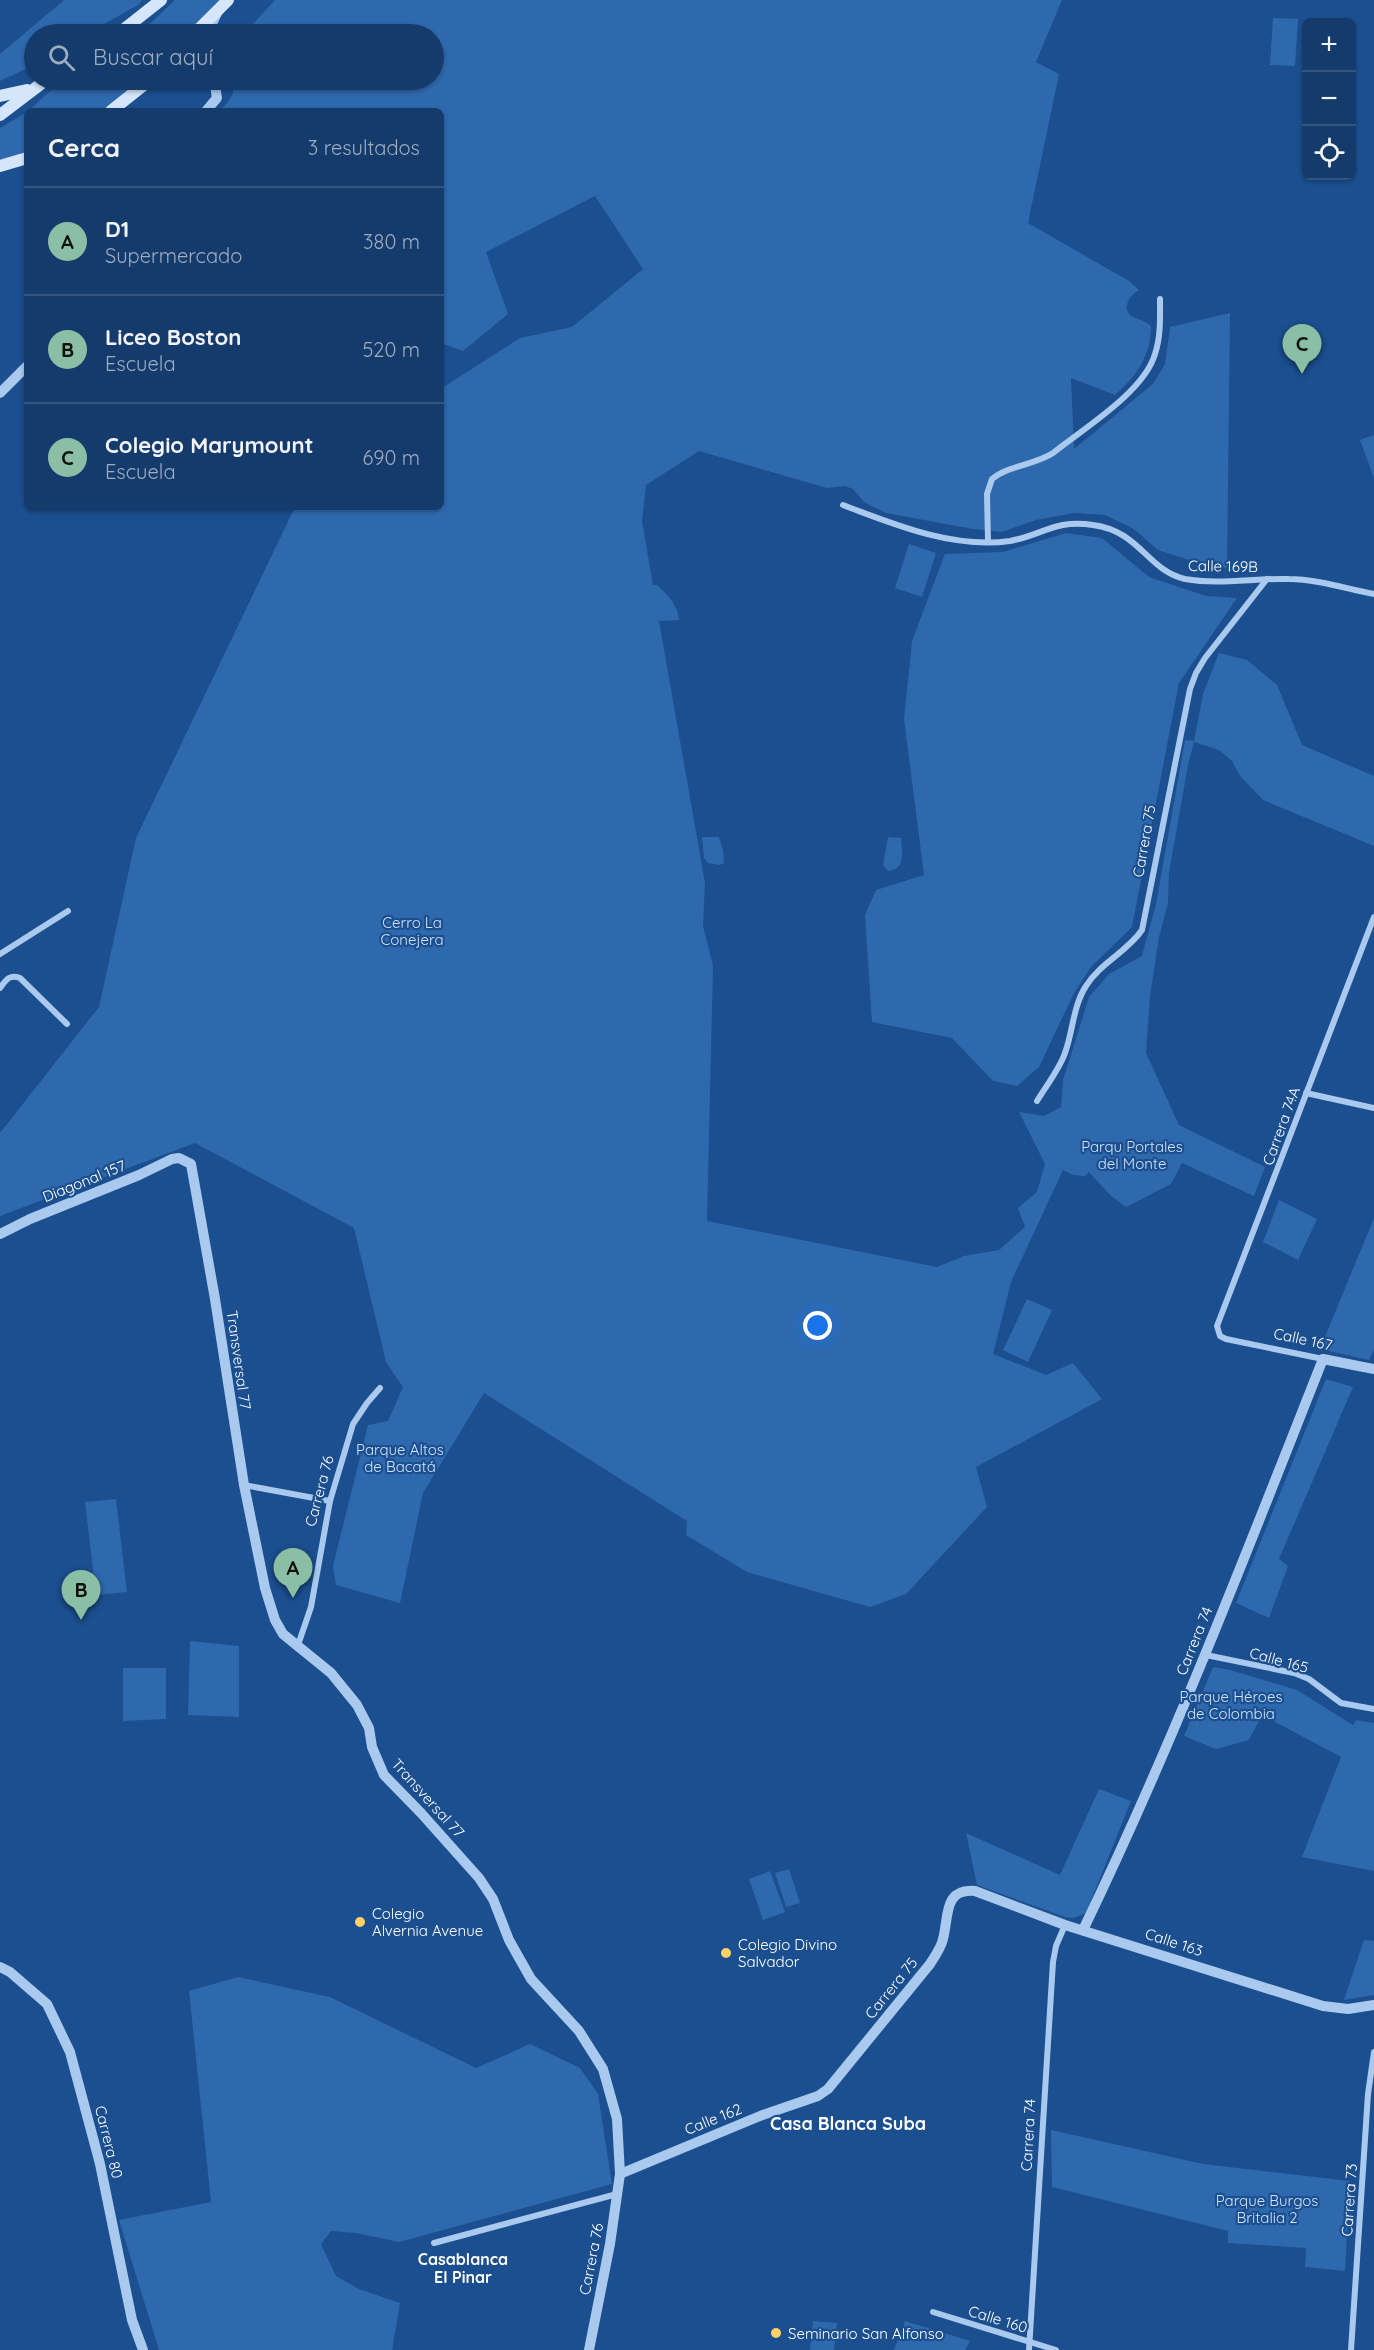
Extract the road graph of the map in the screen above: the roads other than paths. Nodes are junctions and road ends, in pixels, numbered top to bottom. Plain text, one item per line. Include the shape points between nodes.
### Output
1 (161, 0) edge
2 (228, 0) edge
3 (218, 10) junction
4 (131, 24) edge
5 (204, 24) edge
6 (212, 24) edge
7 (28, 90) edge
8 (32, 90) edge
9 (138, 90) edge
10 (216, 90) edge
11 (0, 96) edge
12 (115, 108) edge
13 (211, 108) edge
14 (0, 116) edge
15 (24, 159) edge
16 (0, 166) edge
17 (1160, 299) dead end
18 (24, 369) edge
19 (0, 393) edge
20 (843, 505) dead end
21 (988, 542) junction
22 (1267, 579) junction
23 (1374, 594) edge
24 (68, 911) dead end
25 (1374, 917) edge
26 (0, 954) edge
27 (0, 988) edge
28 (68, 1024) dead end
29 (1306, 1094) junction
30 (1037, 1101) dead end
31 (1374, 1107) edge
32 (179, 1158) joint
33 (0, 1234) edge
34 (1226, 1339) joint
35 (1323, 1359) junction
36 (1374, 1369) edge
37 (380, 1388) dead end
38 (244, 1485) junction
39 (330, 1501) junction
40 (298, 1645) junction
41 (1206, 1654) junction
42 (1374, 1709) edge
43 (968, 1890) joint
44 (1065, 1924) junction
45 (1083, 1930) junction
46 (0, 1967) edge
47 (1372, 2008) edge
48 (1374, 2052) edge
49 (818, 2096) joint
50 (620, 2174) junction
51 (617, 2194) junction
52 (434, 2243) dead end
53 (933, 2312) dead end
54 (1031, 2342) junction
55 (143, 2350) edge
56 (589, 2350) edge
57 (1029, 2350) edge
58 (1056, 2350) edge
59 (1351, 2350) edge

1 - 4 main road
2 - 3 main road
3 - 5 main road
3 - 6 street
7 - 11 main road
8 - 14 main road
9 - 12 main road
10 - 13 street via 217,98
15 - 16 main road
17 - 21 street via 1155,354 1133,390 1044,459 992,479 987,494
18 - 19 street
20 - 21 street, Calle 169B via 947,538
21 - 22 street, Calle 169B via 1022,538 1066,523 1095,525 1127,536 1162,569 1179,577
22 - 23 street, Calle 169B via 1293,579
22 - 30 street, Carrera 75 via 1196,673 1183,716 1142,930 1085,987 1065,1054
24 - 26 street
25 - 29 street, Carrera 74A
27 - 28 street via 8,978 20,978
29 - 31 street
29 - 34 street, Carrera 74A via 1218,1321 1218,1332
32 - 33 street, Diagonal 157
32 - 38 street, Transversal 77 via 190,1164
34 - 35 street, Calle 167
35 - 36 street, Calle 167
35 - 41 street, Carrera 74
37 - 39 street, Carrera 76 via 353,1424
38 - 39 street
38 - 40 street, Transversal 77 via 270,1608 283,1634
39 - 40 street, Carrera 76 via 310,1607
40 - 50 street, Transversal 77 via 331,1673 357,1705 384,1775 479,1878 531,1979 579,2031 603,2069 617,2119
41 - 42 street, Calle 165 via 1294,1673 1309,1679 1341,1703
41 - 45 street, Carrera 74
43 - 44 street, Calle 163
43 - 49 street, Carrera 75 via 950,1902 940,1947 930,1964 837,2079
44 - 45 street, Calle 163
44 - 54 street, Carrera 74 via 1053,1962
45 - 47 street, Calle 163 via 1323,2006
46 - 55 street, Carrera 80 via 46,2004 70,2052 100,2164 132,2319
48 - 59 street, Carrera 73
49 - 50 street, Calle 162
50 - 51 street, Carrera 76
51 - 52 street
51 - 56 street, Carrera 76
53 - 54 street, Calle 160
54 - 57 street, Carrera 74
54 - 58 street, Calle 160

